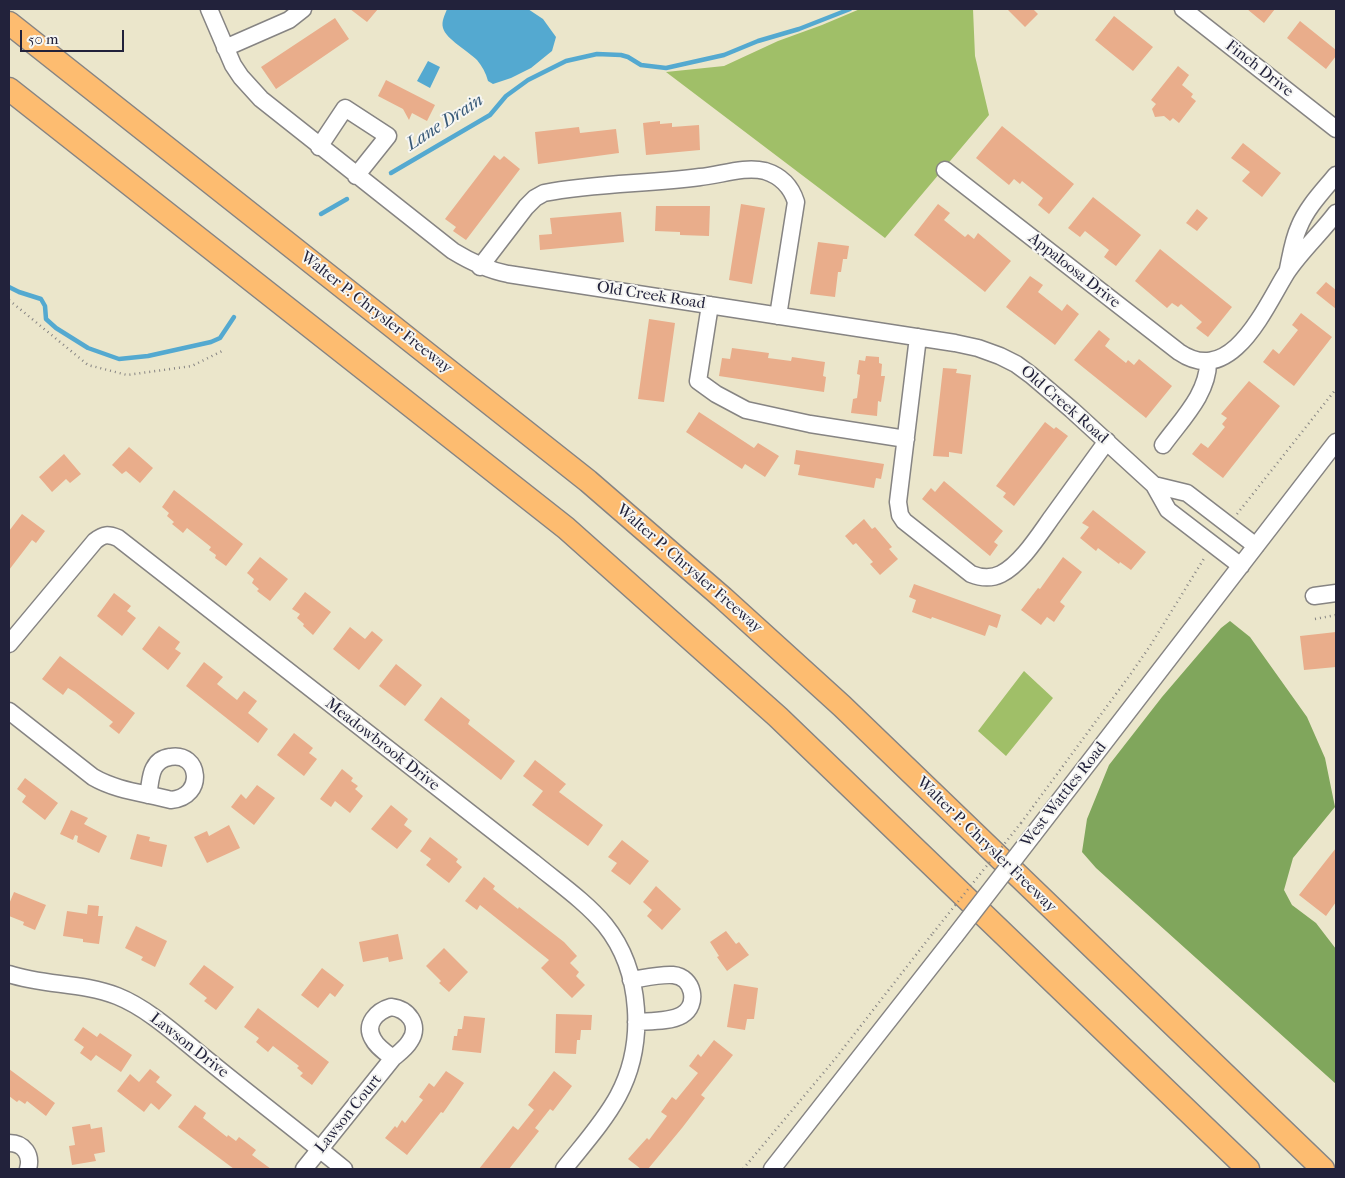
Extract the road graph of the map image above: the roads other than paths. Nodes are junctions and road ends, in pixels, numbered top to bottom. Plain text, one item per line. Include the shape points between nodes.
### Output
1 (209, 9) edge
2 (303, 9) edge
3 (1182, 9) edge
4 (9, 23) edge
5 (225, 48) junction
6 (9, 90) edge
7 (1336, 129) edge
8 (319, 146) junction
9 (945, 170) dead end
10 (1336, 175) edge
11 (356, 176) junction
12 (1336, 213) edge
13 (480, 267) junction
14 (1288, 272) junction
15 (710, 305) junction
16 (778, 316) junction
17 (918, 337) junction
18 (1208, 361) junction
19 (906, 439) junction
20 (1107, 442) junction
21 (1164, 445) dead end
22 (1334, 451) edge
23 (1154, 485) junction
24 (1256, 546) junction
25 (1241, 566) junction
26 (1336, 593) edge
27 (1314, 596) dead end
28 (9, 644) edge
29 (9, 712) edge
30 (148, 795) dead end
31 (9, 974) edge
32 (630, 980) junction
33 (636, 1022) junction
34 (393, 1058) dead end
35 (9, 1143) edge
36 (320, 1150) junction
37 (28, 1169) edge
38 (304, 1169) edge
39 (344, 1169) edge
40 (564, 1169) edge
41 (772, 1169) edge
42 (1248, 1169) edge
43 (1324, 1169) edge

1 - 5 street, Old Creek Road
2 - 5 street via 289,20
3 - 7 street, Finch Drive
4 - 43 highway, Walter P. Chrysler Freeway via 588,481 723,598 842,706
5 - 8 street, Old Creek Road via 233,66 250,88
6 - 42 highway via 566,528 778,717
8 - 11 street, Old Creek Road
8 - 11 street via 345,108 388,136
9 - 18 street, Appaloosa Drive via 1179,352 1192,359
10 - 14 street via 1298,227
11 - 13 street, Old Creek Road via 453,251
12 - 14 street
13 - 15 street, Old Creek Road
13 - 16 street via 526,207 544,193 763,171 787,185 796,202
14 - 18 street via 1272,300 1237,347 1230,354
15 - 16 street, Old Creek Road
15 - 19 street via 698,380 716,394 746,410
16 - 17 street, Old Creek Road
17 - 19 street
17 - 20 street, Old Creek Road via 978,348 1016,364
18 - 21 street via 1203,388
19 - 20 street via 898,502 900,515 971,574 989,578 1000,575 1016,562
20 - 23 street, Old Creek Road
22 - 24 street, West Wattles Road
23 - 24 street, Old Creek Road via 1187,493
23 - 25 street, Old Creek Road via 1168,510
24 - 25 street, West Wattles Road
25 - 41 street, West Wattles Road, bridge
26 - 27 street
28 - 32 street, Meadowbrook Drive via 95,541 106,534 118,538 568,891 596,916 612,936
29 - 30 street via 101,782
31 - 36 street, Lawson Drive via 107,992 130,1002
32 - 33 street, Meadowbrook Drive
32 - 33 street via 674,975 687,982 693,996 689,1010 683,1015
33 - 40 street, Meadowbrook Drive via 631,1063 618,1096
34 - 36 street, Lawson Court
35 - 37 street via 17,1143 26,1151
36 - 38 street, Lawson Court
36 - 39 street, Lawson Drive

